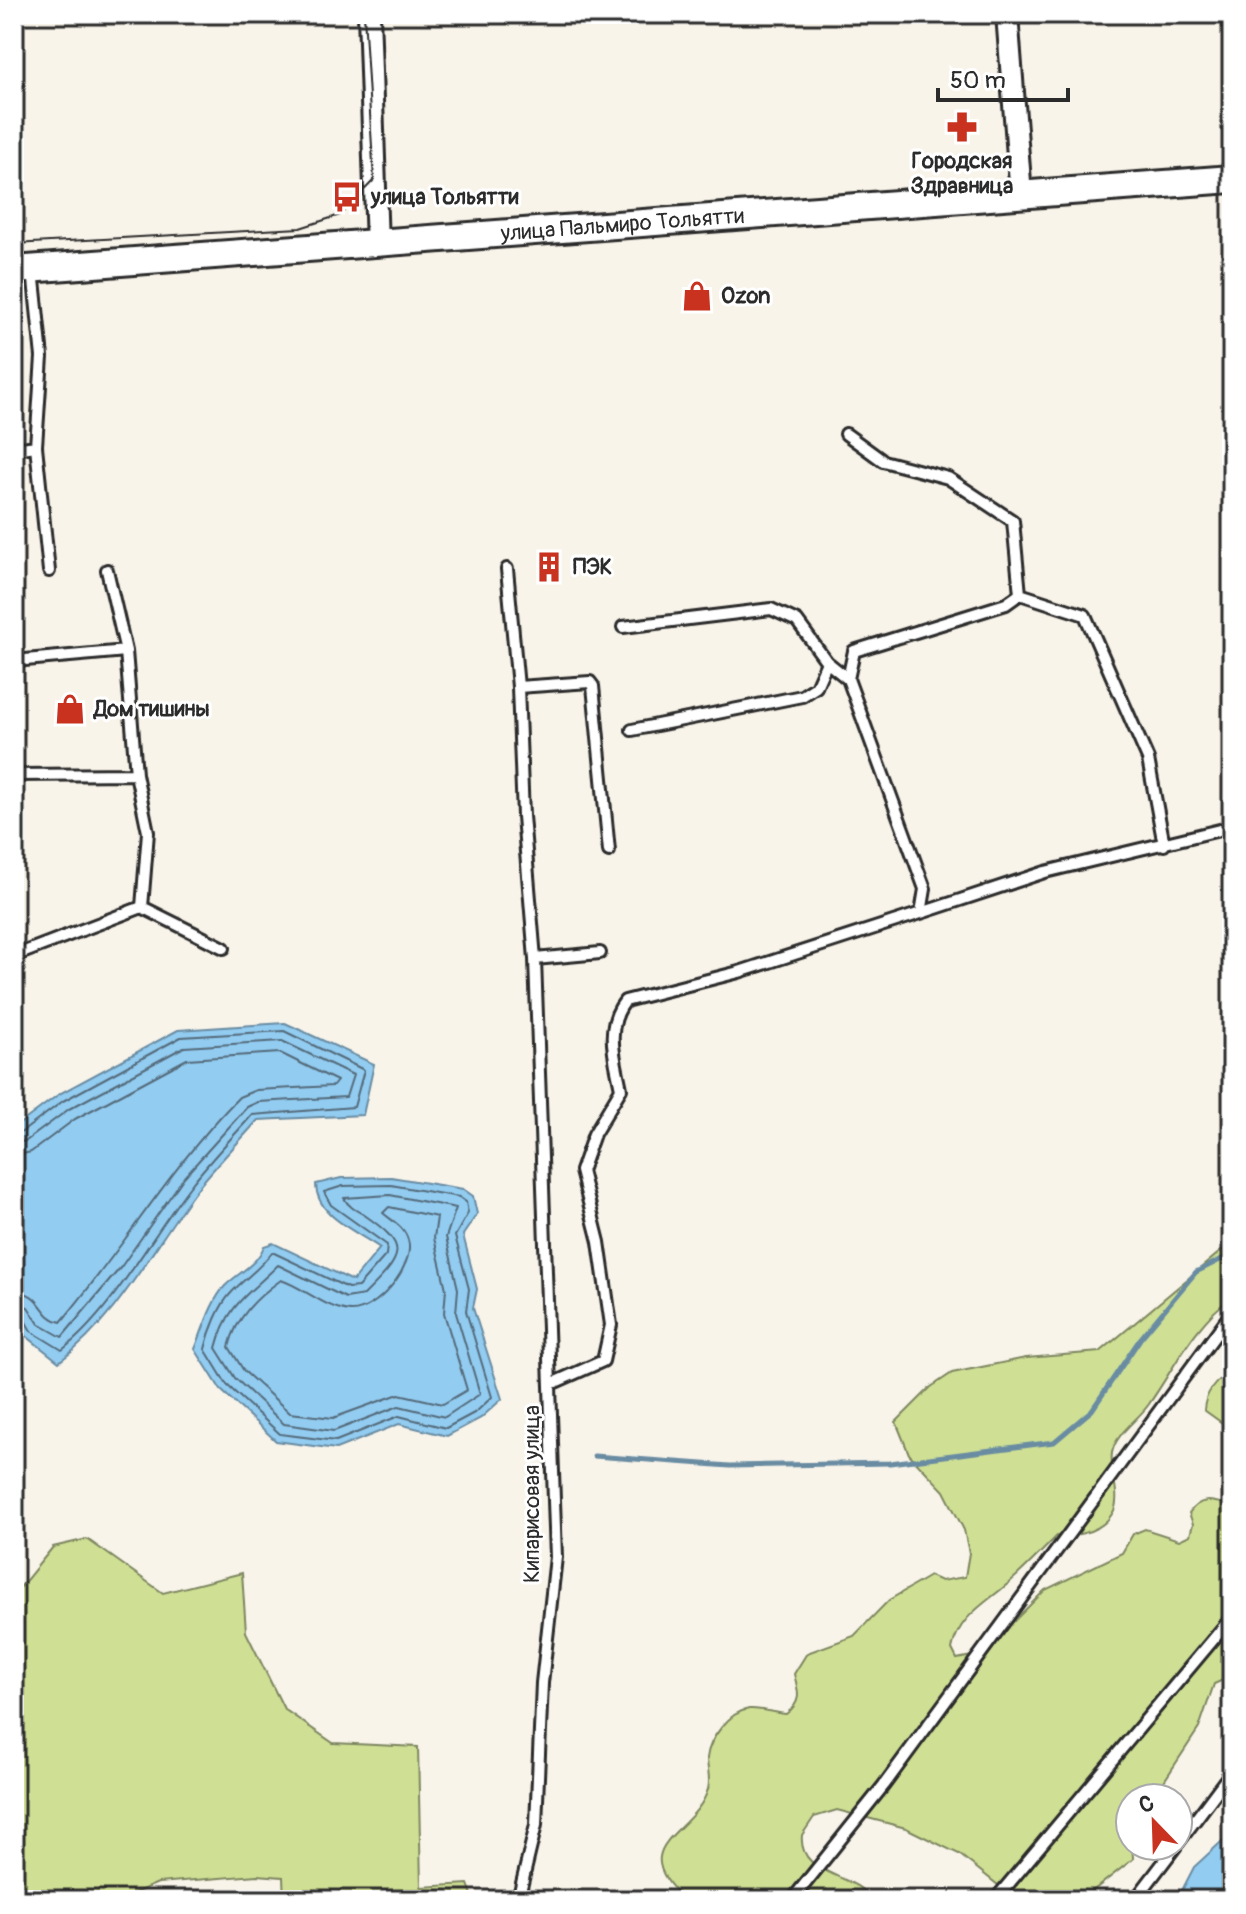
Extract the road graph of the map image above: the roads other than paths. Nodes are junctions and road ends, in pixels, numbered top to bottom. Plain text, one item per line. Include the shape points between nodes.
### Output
1 (369, 14) edge
2 (1007, 14) edge
3 (1232, 179) edge
4 (1021, 195) junction
5 (377, 245) junction
6 (23, 270) edge
7 (846, 434) dead end
8 (36, 446) junction
9 (14, 449) edge
10 (507, 569) dead end
11 (107, 570) dead end
12 (49, 571) dead end
13 (1020, 594) junction
14 (623, 627) dead end
15 (126, 651) junction
16 (14, 661) edge
17 (827, 662) junction
18 (848, 679) junction
19 (518, 687) junction
20 (632, 730) dead end
21 (136, 774) junction
22 (14, 775) edge
23 (1232, 827) edge
24 (1164, 845) junction
25 (609, 851) dead end
26 (142, 907) junction
27 (921, 913) junction
28 (224, 948) dead end
29 (600, 953) dead end
30 (14, 956) edge
31 (535, 959) junction
32 (1232, 1312) edge
33 (551, 1384) junction
34 (1232, 1617) edge
35 (1232, 1771) edge
36 (1194, 1822) edge
37 (1164, 1862) edge
38 (518, 1900) edge
39 (792, 1900) edge
40 (995, 1900) edge
41 (1135, 1900) edge

1 - 5 street
2 - 4 street
3 - 4 street, улица Пальмиро Тольятти
4 - 5 street, улица Пальмиро Тольятти
5 - 6 street, улица Пальмиро Тольятти
6 - 8 lane via 42,357
7 - 13 lane via 883,461 948,478 1013,521
8 - 9 lane
8 - 12 lane
10 - 19 lane, Кипарисовая улица
11 - 15 lane
13 - 18 lane via 1006,604 854,651
13 - 24 lane via 1085,615 1148,759
14 - 17 lane via 771,609 797,621
15 - 16 lane
15 - 21 lane
17 - 18 lane
17 - 20 lane via 816,687 802,696
18 - 27 lane via 925,889
19 - 25 lane via 590,682 593,686
19 - 31 lane, Кипарисовая улица
21 - 22 lane
21 - 26 lane via 148,832
23 - 24 lane
24 - 27 lane via 1045,872
26 - 28 lane
26 - 30 lane
27 - 33 lane via 739,972 625,1001 615,1014 611,1041 621,1089 594,1134 581,1171 599,1242 611,1325 603,1361
29 - 31 lane
31 - 33 lane, Кипарисовая улица
32 - 39 lane via 884,1785
33 - 38 lane, Кипарисовая улица via 556,1557 542,1683 536,1825
34 - 40 lane
35 - 36 lane
37 - 41 lane

